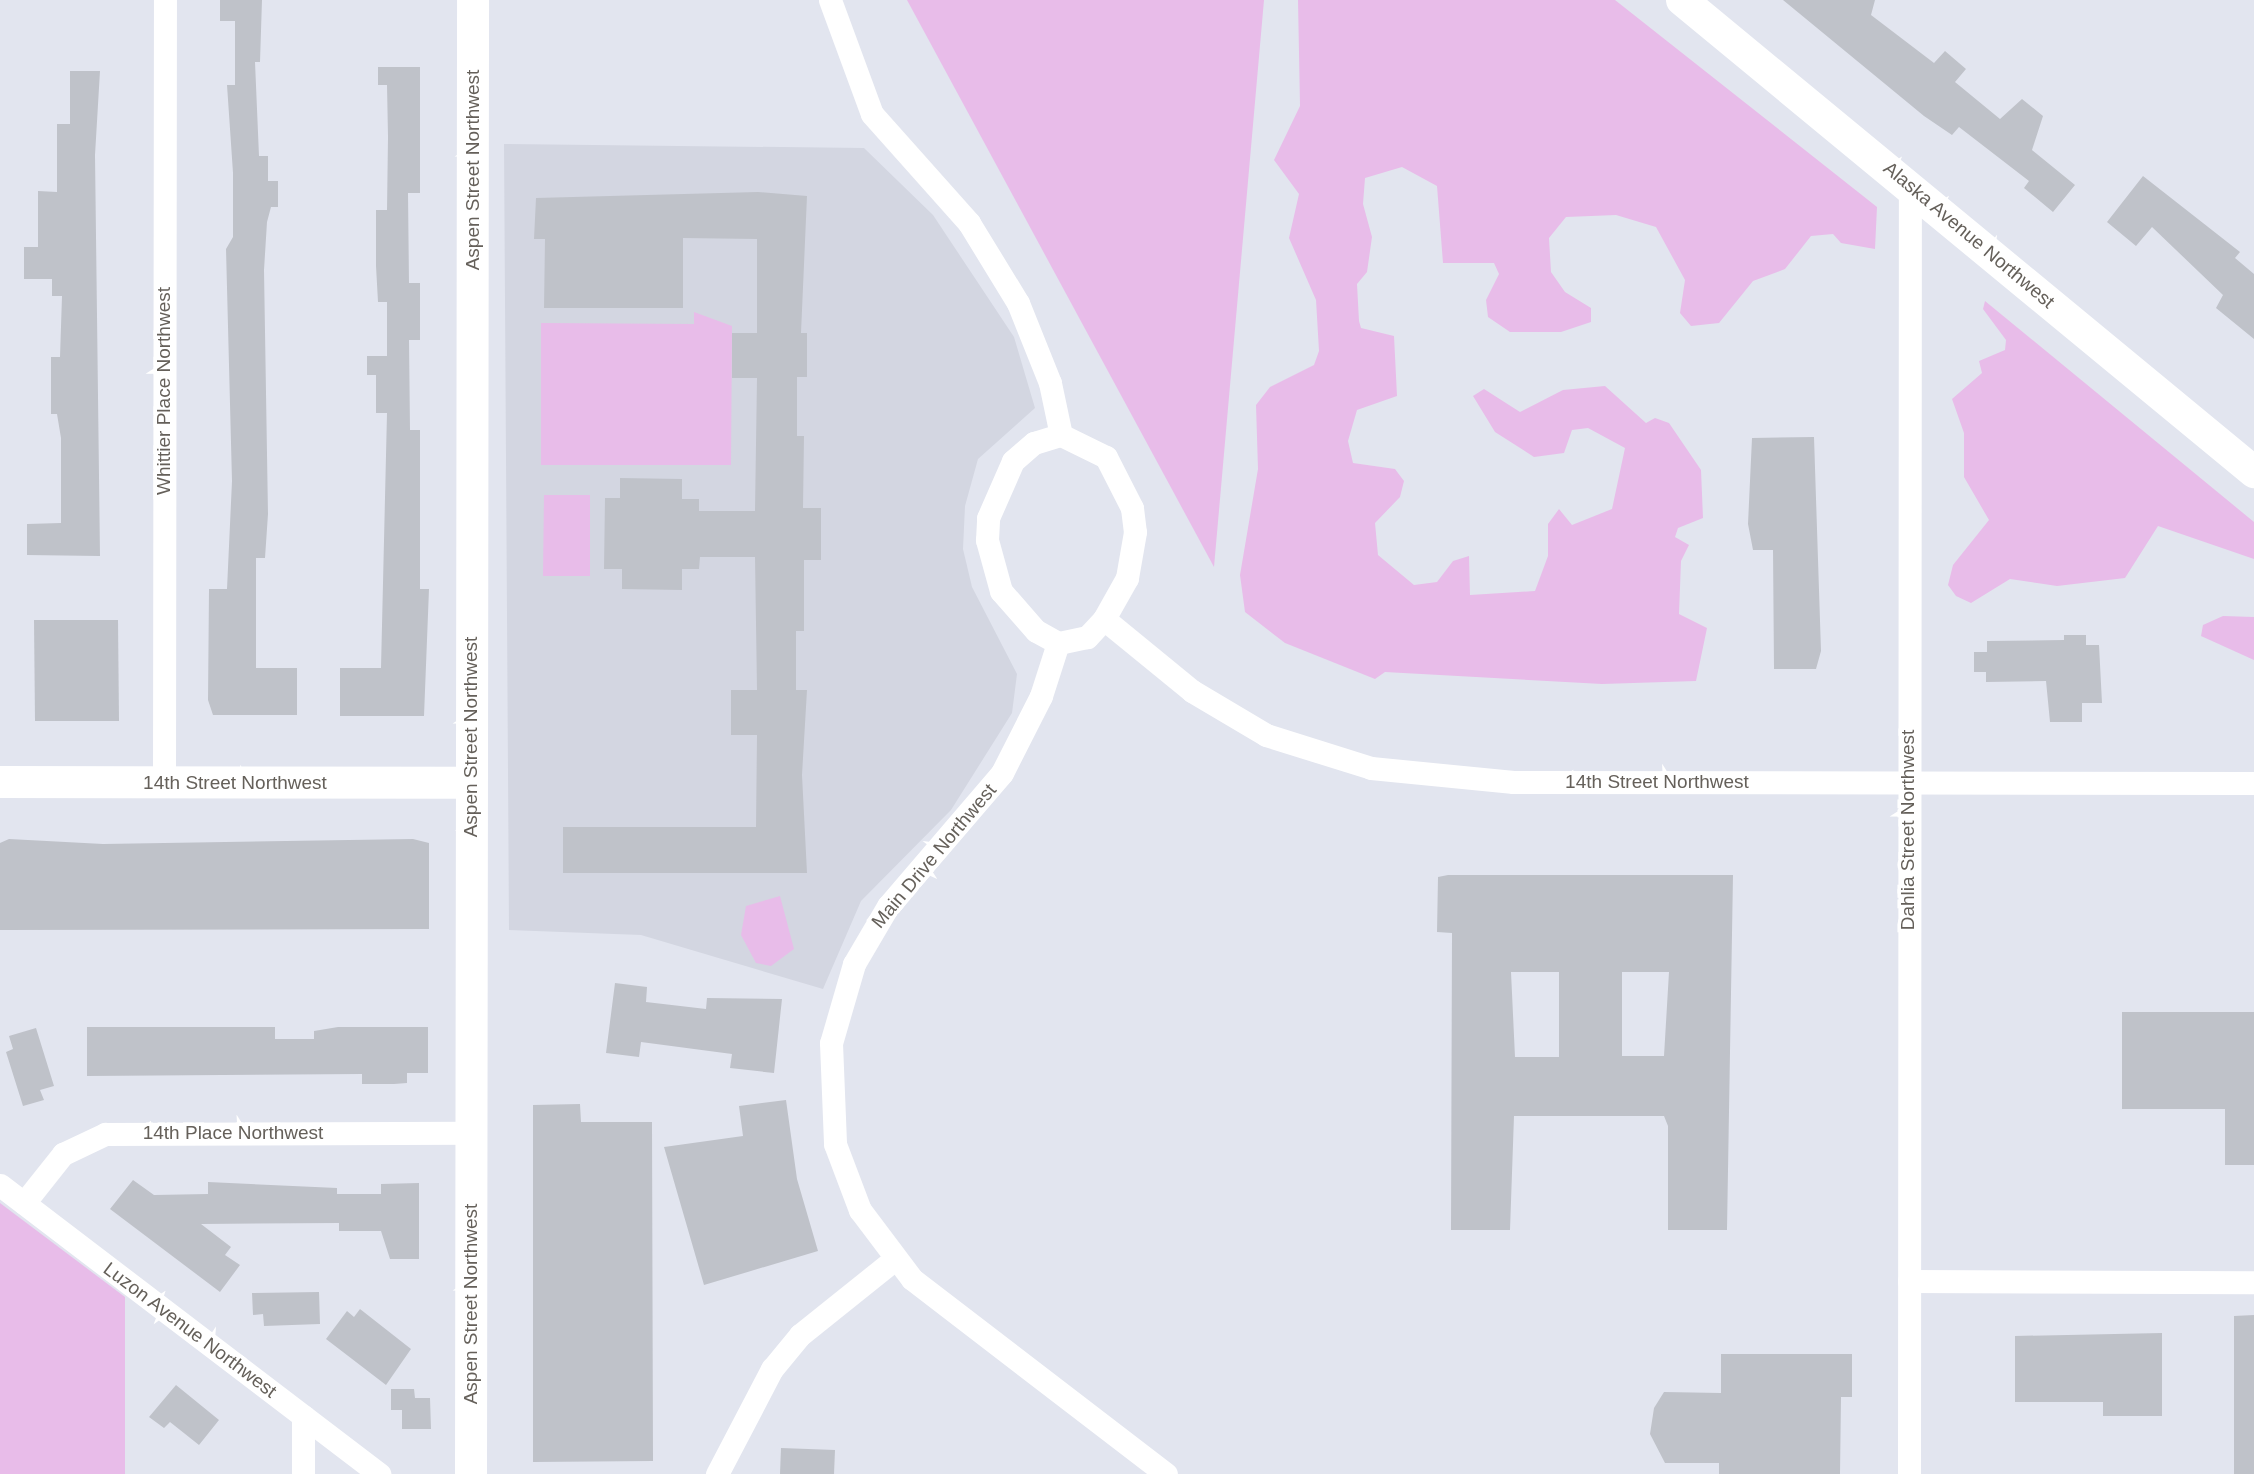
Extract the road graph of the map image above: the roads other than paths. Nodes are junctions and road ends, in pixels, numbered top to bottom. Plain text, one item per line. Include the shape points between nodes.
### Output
1 (165, 0) edge
2 (473, 0) edge
3 (830, 0) edge
4 (1682, 0) edge
5 (1910, 185) junction
6 (1060, 435) junction
7 (2254, 472) edge
8 (1104, 619) junction
9 (1058, 643) junction
10 (0, 782) edge
11 (1907, 782) junction
12 (164, 783) junction
13 (471, 783) junction
14 (2254, 783) edge
15 (471, 1133) junction
16 (0, 1185) edge
17 (24, 1203) junction
18 (895, 1259) junction
19 (1909, 1281) junction
20 (2254, 1282) edge
21 (303, 1416) junction
22 (303, 1474) edge
23 (380, 1474) edge
24 (471, 1474) edge
25 (717, 1474) edge
26 (1166, 1474) edge
27 (1909, 1474) edge

1 - 12 street, Whittier Place Northwest
2 - 13 street, Aspen Street Northwest
3 - 6 street via 872,114 969,223 1018,303 1050,383
4 - 5 street, Alaska Avenue Northwest
5 - 7 street, Alaska Avenue Northwest
5 - 11 street, Dahlia Street Northwest
6 - 8 street via 1106,457 1132,508 1133,558
6 - 9 street via 1034,443 1013,461 988,518 987,541 1001,591 1036,631
8 - 9 street via 1087,637
8 - 11 street, 14th Street Northwest via 1192,691 1266,735 1371,768 1513,782
9 - 18 street, Main Drive Northwest via 1020,744 973,814 881,916 854,964 835,1017 829,1073 835,1144 860,1210
10 - 12 street, 14th Street Northwest
11 - 14 street, 14th Street Northwest
11 - 19 street, Dahlia Street Northwest
12 - 13 street, 14th Street Northwest
13 - 15 street, Aspen Street Northwest
15 - 17 street, 14th Place Northwest via 105,1134 64,1154
15 - 24 street, Aspen Street Northwest
16 - 17 street, Luzon Avenue Northwest
17 - 21 street, Luzon Avenue Northwest
18 - 25 street via 800,1335 772,1369
18 - 26 street, Main Drive Northwest
19 - 20 street
19 - 27 street, Dahlia Street Northwest
21 - 22 street
21 - 23 street, Luzon Avenue Northwest

